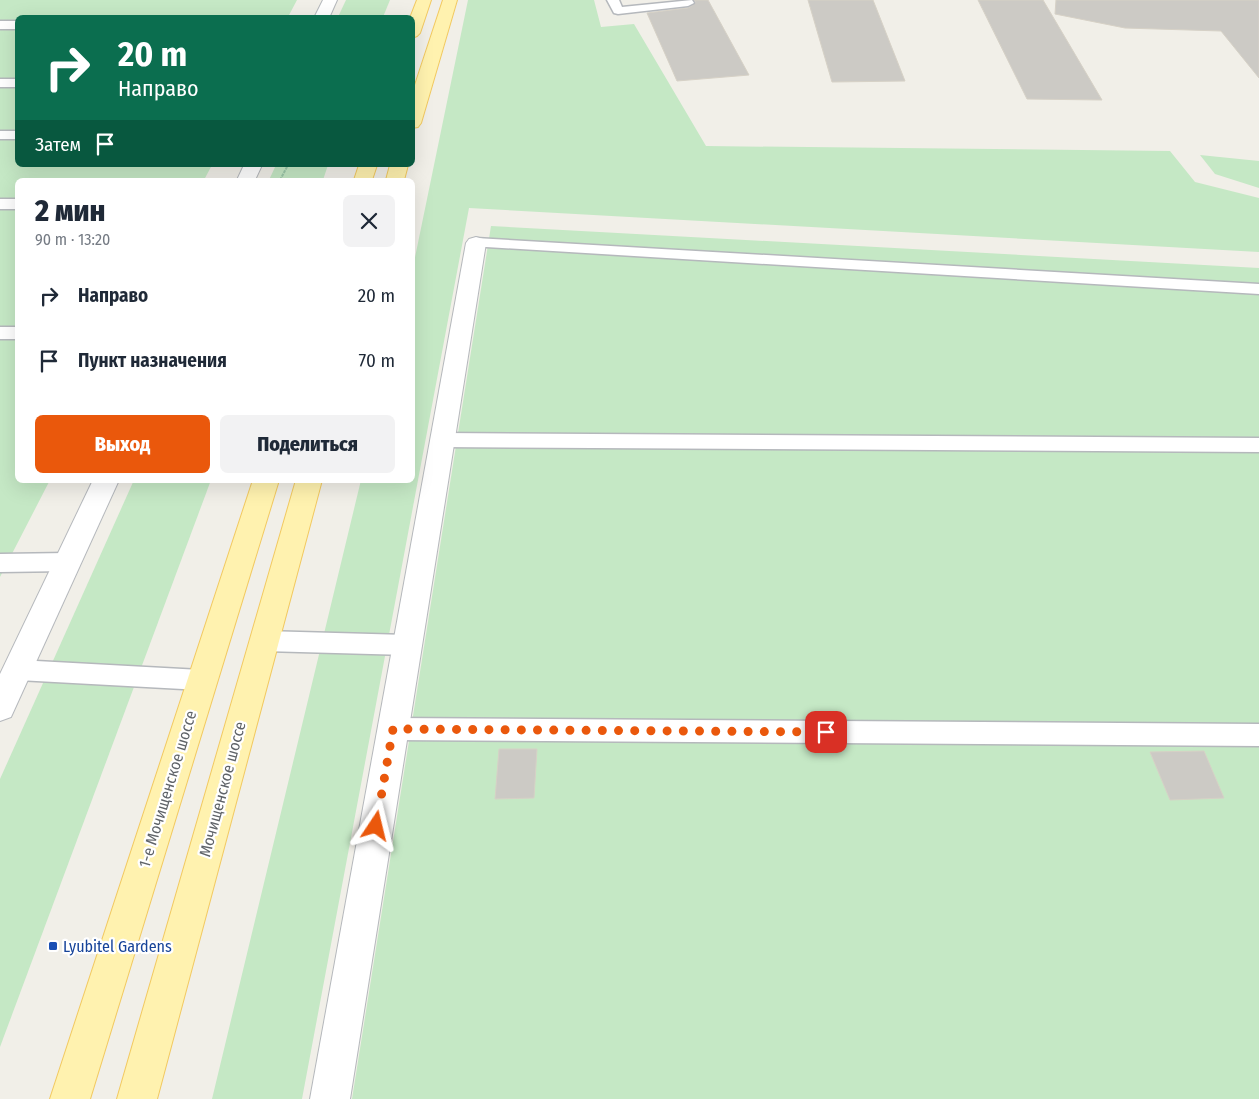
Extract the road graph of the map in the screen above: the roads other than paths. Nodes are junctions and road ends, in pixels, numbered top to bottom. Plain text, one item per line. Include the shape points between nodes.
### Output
1 (330, 0) edge
2 (424, 0) edge
3 (450, 0) edge
4 (613, 0) edge
5 (686, 0) edge
6 (322, 15) edge
7 (0, 25) edge
8 (15, 25) edge
9 (415, 25) edge
10 (0, 83) edge
11 (15, 83) edge
12 (415, 113) edge
13 (0, 135) edge
14 (15, 135) edge
15 (0, 204) edge
16 (15, 204) edge
17 (476, 243) joint
18 (1259, 289) edge
19 (0, 333) edge
20 (15, 333) edge
21 (442, 440) junction
22 (1259, 445) edge
23 (105, 483) edge
24 (265, 483) edge
25 (308, 483) edge
26 (68, 562) junction
27 (0, 563) edge
28 (264, 641) junction
29 (407, 645) junction
30 (18, 670) junction
31 (201, 680) junction
32 (0, 708) edge
33 (393, 729) junction
34 (1259, 735) edge
35 (70, 1099) edge
36 (137, 1099) edge
37 (330, 1099) edge

1 - 6 street
2 - 9 main road
3 - 12 main road
4 - 5 lane via 618,11 688,3
7 - 8 lane
10 - 11 lane
13 - 14 lane
15 - 16 lane
17 - 18 lane
17 - 21 street
19 - 20 lane
21 - 22 lane
21 - 29 street
23 - 26 street
24 - 31 main road, 1-е Мочищенское шоссе
25 - 28 main road, Мочищенское шоссе
26 - 27 lane
26 - 30 street
28 - 29 lane
28 - 36 main road, Мочищенское шоссе
29 - 33 street
30 - 31 lane
30 - 32 street
31 - 35 main road, 1-е Мочищенское шоссе
33 - 34 lane
33 - 37 street

